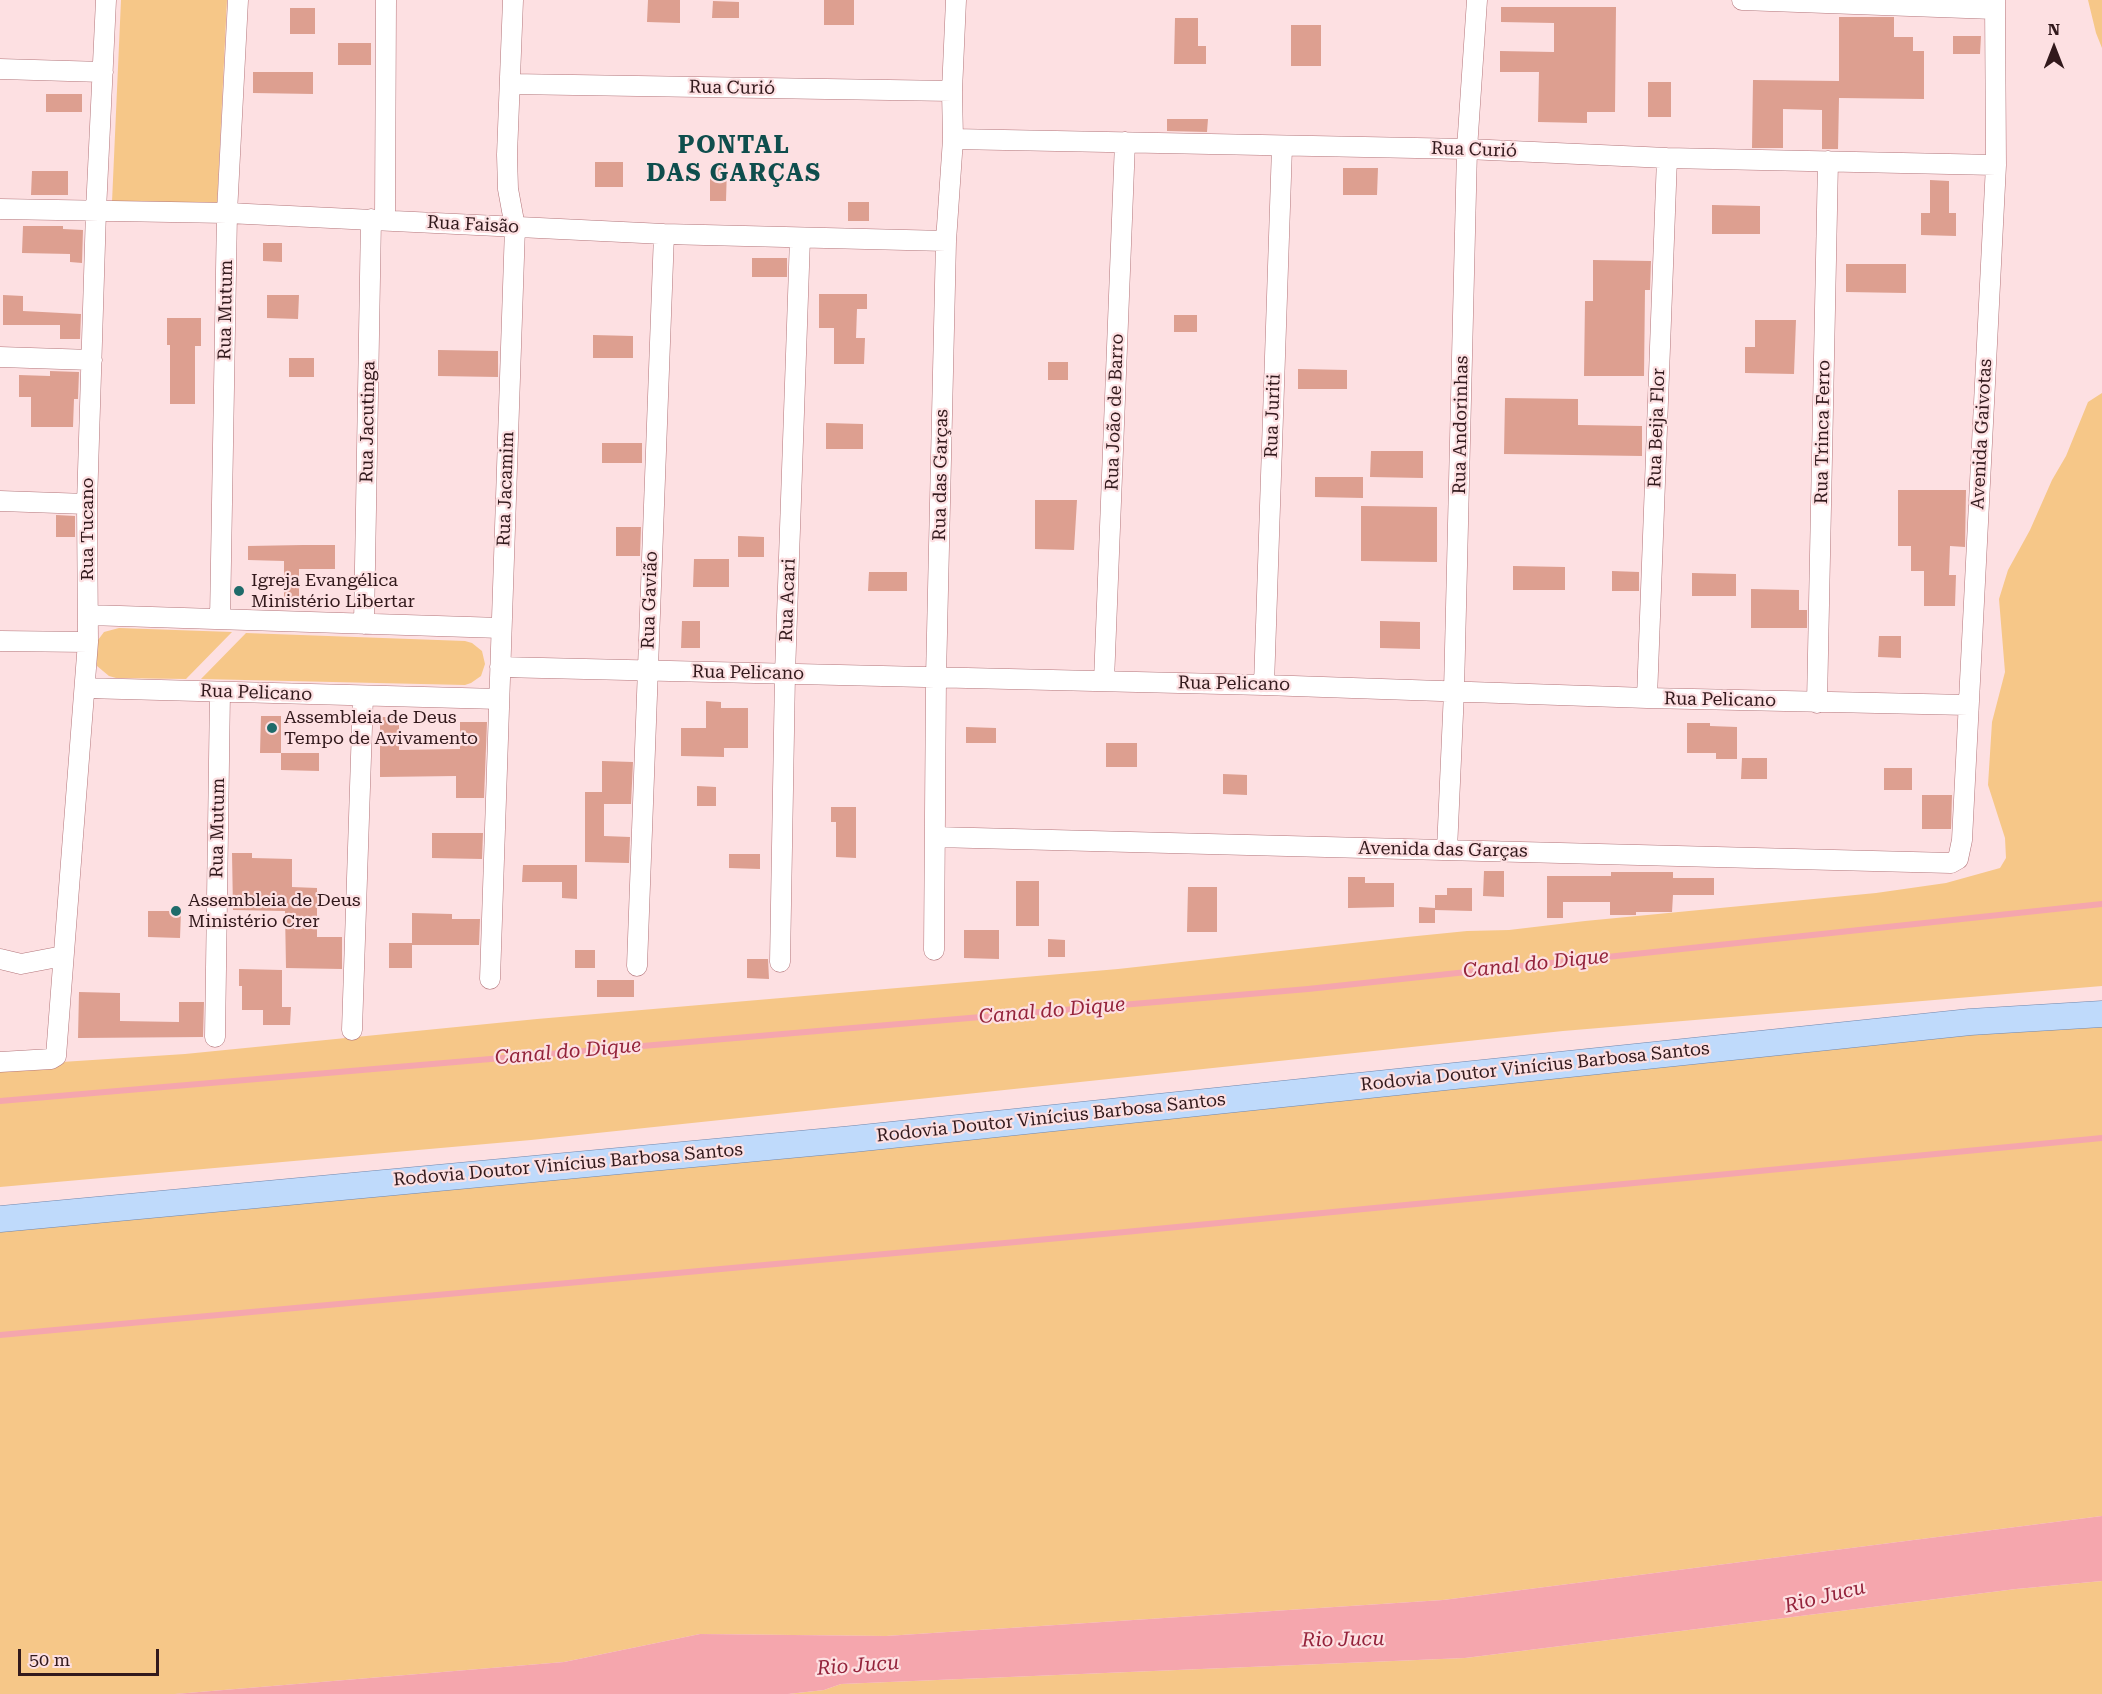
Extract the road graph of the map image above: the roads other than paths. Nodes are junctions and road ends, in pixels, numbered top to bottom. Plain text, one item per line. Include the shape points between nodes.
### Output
1 (106, 0) edge
2 (238, 0) edge
3 (386, 0) edge
4 (513, 0) edge
5 (956, 0) edge
6 (1477, 0) edge
7 (1742, 0) edge
8 (1995, 5) edge
9 (0, 69) edge
10 (104, 72) junction
11 (511, 84) junction
12 (952, 91) junction
13 (953, 139) junction
14 (1125, 142) junction
15 (1282, 147) junction
16 (1467, 149) junction
17 (1667, 158) junction
18 (1828, 161) junction
19 (1996, 165) junction
20 (0, 209) edge
21 (96, 211) junction
22 (227, 213) junction
23 (378, 220) junction
24 (515, 227) junction
25 (664, 234) junction
26 (800, 238) junction
27 (946, 241) junction
28 (0, 357) edge
29 (92, 360) junction
30 (0, 501) edge
31 (87, 504) junction
32 (88, 615) junction
33 (220, 619) junction
34 (364, 624) junction
35 (501, 628) junction
36 (0, 641) edge
37 (88, 642) junction
38 (500, 667) junction
39 (648, 671) junction
40 (785, 674) junction
41 (936, 677) junction
42 (1104, 681) junction
43 (1264, 685) junction
44 (85, 688) junction
45 (1454, 691) junction
46 (220, 692) junction
47 (363, 696) junction
48 (1647, 698) junction
49 (499, 699) junction
50 (1817, 702) junction
51 (1968, 705) junction
52 (935, 837) junction
53 (1447, 850) junction
54 (1952, 863) joint
55 (934, 950) dead end
56 (63, 956) junction
57 (0, 959) edge
58 (780, 962) dead end
59 (637, 966) dead end
60 (490, 979) dead end
61 (2102, 1014) edge
62 (352, 1030) dead end
63 (215, 1037) dead end
64 (0, 1062) edge
65 (0, 1219) edge

1 - 10 street, Rua Tucano
2 - 22 street, Rua Mutum
3 - 23 street, Rua Jacutinga
4 - 11 street, Rua Jacamim
5 - 12 street, Rua das Garças
6 - 16 street, Rua Andorinhas
7 - 8 street
8 - 19 street, Avenida Gaivotas
9 - 10 street
10 - 21 street, Rua Tucano
11 - 12 street, Rua Curió
11 - 24 street, Rua Jacamim via 508,189
12 - 13 street, Rua das Garças
13 - 14 street, Rua Curió
13 - 27 street, Rua das Garças
14 - 15 street, Rua Curió
14 - 42 street, Rua João de Barro
15 - 16 street, Rua Curió
15 - 43 street, Rua Juriti
16 - 17 street, Rua Curió
16 - 45 street, Rua Andorinhas
17 - 18 street, Rua Curió
17 - 48 street, Rua Beija Flor
18 - 19 street, Rua Curió
18 - 50 street, Rua Trinca Ferro
19 - 51 street, Avenida Gaivotas
20 - 21 street, Rua Faisão
21 - 22 street, Rua Faisão
21 - 29 street, Rua Tucano
22 - 23 street, Rua Faisão
22 - 33 street, Rua Mutum
23 - 24 street, Rua Faisão
23 - 34 street, Rua Jacutinga
24 - 25 street, Rua Faisão
24 - 35 street, Rua Jacamim
25 - 26 street, Rua Faisão
25 - 39 street, Rua Gavião
26 - 27 street, Rua Faisão
26 - 40 street, Rua Acari
27 - 41 street, Rua das Garças
28 - 29 street
29 - 31 street, Rua Tucano
30 - 31 street
31 - 32 street, Rua Tucano
32 - 33 street
32 - 37 street, Rua Tucano
33 - 34 street
34 - 35 street
35 - 38 street, Rua Jacamim
36 - 37 street
37 - 44 street, Rua Tucano
38 - 39 street, Rua Pelicano
38 - 49 street, Rua Jacamim
39 - 40 street, Rua Pelicano
39 - 59 street, Rua Gavião
40 - 41 street, Rua Pelicano
40 - 58 street, Rua Acari
41 - 42 street, Rua Pelicano
41 - 52 street, Rua das Garças
42 - 43 street, Rua Pelicano
43 - 45 street, Rua Pelicano
44 - 46 street, Rua Pelicano
44 - 56 street, Rua Tucano
45 - 48 street, Rua Pelicano
45 - 53 street, Rua Andorinhas
46 - 47 street, Rua Pelicano
46 - 63 street, Rua Mutum
47 - 49 street, Rua Pelicano
47 - 62 street
48 - 50 street, Rua Pelicano
49 - 60 street, Rua Jacamim
50 - 51 street, Rua Pelicano
51 - 54 street, Avenida Gaivotas via 1962,840 1958,859
52 - 53 street, Avenida das Garças
52 - 55 street, Rua das Garças
53 - 54 street, Avenida das Garças
56 - 57 street via 21,964
56 - 64 street, Rua Tucano via 56,1056
61 - 65 main road, Rodovia Doutor Vinícius Barbosa Santos via 1970,1022 865,1138

